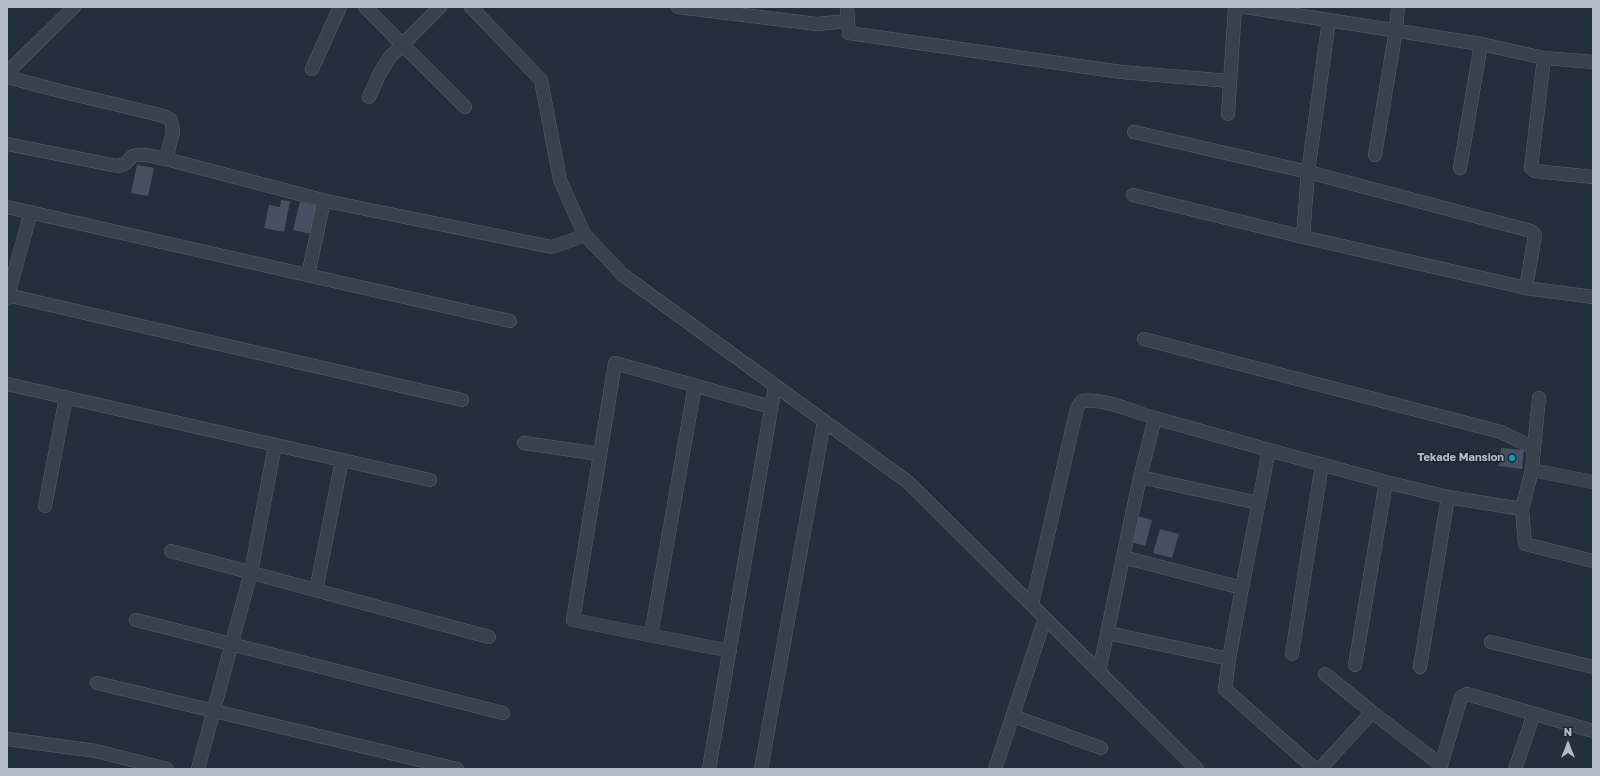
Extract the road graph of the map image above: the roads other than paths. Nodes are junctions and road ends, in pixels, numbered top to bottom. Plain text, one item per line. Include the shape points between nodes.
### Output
1 (74, 7) edge
2 (340, 7) edge
3 (365, 7) edge
4 (440, 7) edge
5 (471, 7) edge
6 (678, 7) edge
7 (847, 7) edge
8 (1235, 7) edge
9 (1245, 7) edge
10 (1398, 7) edge
11 (848, 20) junction
12 (1329, 20) junction
13 (1396, 30) junction
14 (402, 44) junction
15 (1481, 44) junction
16 (1544, 58) junction
17 (1593, 62) edge
18 (312, 70) dead end
19 (7, 73) edge
20 (7, 77) edge
21 (1229, 81) junction
22 (369, 97) dead end
23 (465, 107) dead end
24 (1228, 114) dead end
25 (1134, 132) dead end
26 (7, 144) edge
27 (1375, 155) dead end
28 (166, 159) junction
29 (1460, 168) dead end
30 (1308, 172) junction
31 (1593, 177) edge
32 (1134, 195) dead end
33 (324, 201) junction
34 (7, 207) edge
35 (31, 212) junction
36 (580, 237) junction
37 (1303, 237) junction
38 (308, 275) junction
39 (1526, 288) junction
40 (7, 296) edge
41 (1593, 297) edge
42 (510, 321) dead end
43 (1144, 339) dead end
44 (7, 384) edge
45 (695, 386) junction
46 (775, 386) junction
47 (66, 397) junction
48 (1539, 398) dead end
49 (462, 400) dead end
50 (772, 407) junction
51 (1155, 418) junction
52 (824, 422) junction
53 (524, 443) dead end
54 (275, 445) junction
55 (1534, 448) junction
56 (1269, 450) junction
57 (600, 454) junction
58 (342, 460) junction
59 (1322, 464) junction
60 (1532, 470) junction
61 (1140, 477) junction
62 (1593, 479) edge
63 (430, 480) dead end
64 (1386, 482) junction
65 (1448, 497) junction
66 (1258, 503) junction
67 (45, 506) dead end
68 (1522, 509) junction
69 (171, 551) dead end
70 (1123, 557) junction
71 (1593, 561) edge
72 (251, 572) junction
73 (1242, 588) junction
74 (316, 590) junction
75 (1032, 604) junction
76 (1045, 618) junction
77 (136, 620) dead end
78 (1108, 633) junction
79 (651, 635) junction
80 (489, 637) dead end
81 (1491, 642) dead end
82 (231, 644) junction
83 (730, 651) junction
84 (1292, 654) dead end
85 (1228, 659) junction
86 (1355, 665) dead end
87 (1420, 667) dead end
88 (1593, 668) edge
89 (1099, 672) junction
90 (1325, 674) dead end
91 (97, 683) dead end
92 (214, 711) junction
93 (1372, 712) junction
94 (503, 713) dead end
95 (1534, 714) junction
96 (1012, 716) junction
97 (1593, 731) edge
98 (7, 739) edge
99 (1101, 748) dead end
100 (1440, 767) edge
101 (167, 769) edge
102 (198, 769) edge
103 (457, 769) edge
104 (709, 769) edge
105 (761, 769) edge
106 (995, 769) edge
107 (1196, 769) edge
108 (1315, 769) edge
109 (1320, 769) edge
110 (1515, 769) edge

1 - 19 street
2 - 18 street
3 - 14 street
4 - 14 street
5 - 36 street via 541,80 560,180
6 - 11 street via 817,24
7 - 11 street
8 - 21 street
9 - 12 street
10 - 13 street
11 - 21 street via 849,33 1121,72
12 - 13 street
12 - 30 street
13 - 15 street
13 - 27 street
14 - 22 street via 380,72
14 - 23 street
15 - 16 street
15 - 29 street
16 - 17 street
16 - 31 street via 1531,168 1535,171
20 - 28 street via 164,116 171,120 173,132
21 - 24 street
25 - 30 street
26 - 28 street via 117,166 124,165 134,156 141,155
28 - 33 street
30 - 37 street
30 - 39 street via 1531,231 1535,235
32 - 37 street
33 - 36 street via 552,247
33 - 38 street
34 - 35 street
35 - 38 street
35 - 40 street
36 - 46 street via 623,275
37 - 39 street
38 - 42 street
39 - 41 street
40 - 49 street
43 - 55 street via 1501,432
44 - 47 street
45 - 50 street
45 - 57 street via 615,362
45 - 79 street
46 - 50 street
46 - 52 street
47 - 54 street
47 - 67 street
48 - 55 street
50 - 83 street
51 - 56 street
51 - 61 street
51 - 75 street via 1089,400 1082,401 1077,408
52 - 75 street via 908,482
52 - 105 street
53 - 57 street
54 - 58 street
54 - 72 street
55 - 60 street
56 - 59 street
56 - 66 street
57 - 79 street via 573,620
58 - 63 street
58 - 74 street
59 - 64 street
59 - 84 street
60 - 62 street
60 - 68 street
61 - 66 street
61 - 70 street
64 - 65 street
64 - 86 street
65 - 68 street
65 - 87 street
66 - 73 street
68 - 71 street via 1525,544
69 - 72 street
70 - 73 street
70 - 78 street
72 - 74 street
72 - 82 street
73 - 85 street
74 - 80 street
75 - 76 street
76 - 89 street
76 - 96 street
77 - 82 street
78 - 85 street
78 - 89 street
79 - 83 street
81 - 88 street
82 - 92 street
82 - 94 street
83 - 104 street
85 - 108 street via 1226,689
89 - 107 street
90 - 93 street
91 - 92 street
92 - 102 street
92 - 103 street
93 - 100 street
93 - 109 street
95 - 97 street
95 - 100 street via 1467,694 1461,697
95 - 110 street
96 - 99 street
96 - 106 street
98 - 101 street via 96,751

